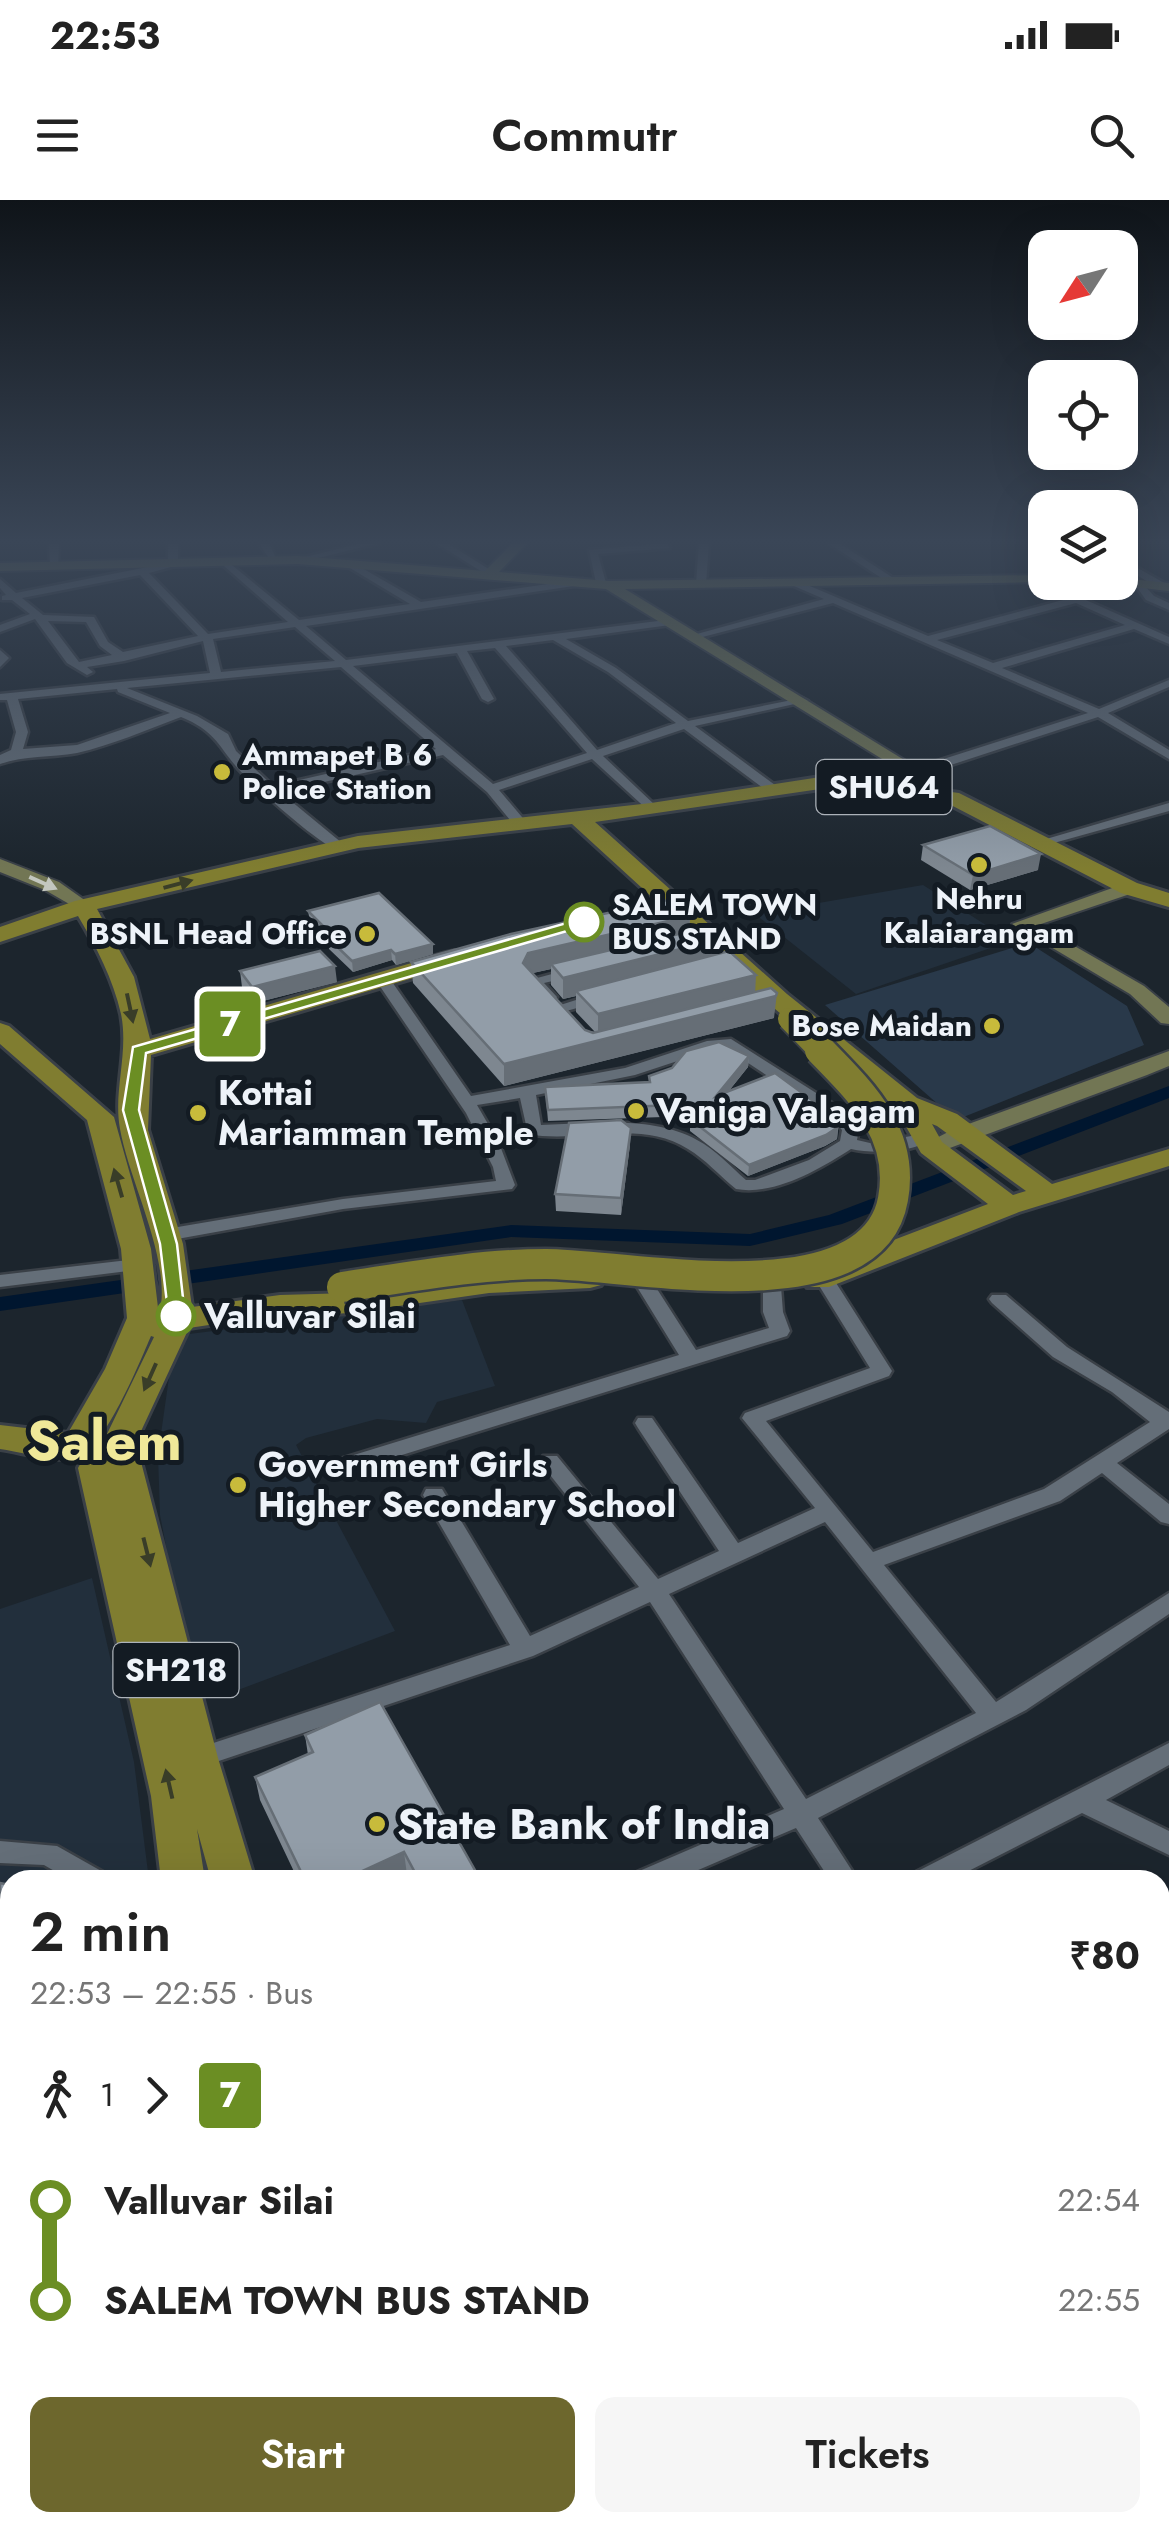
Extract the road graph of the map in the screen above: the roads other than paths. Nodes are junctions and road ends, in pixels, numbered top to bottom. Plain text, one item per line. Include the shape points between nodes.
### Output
1 (60, 652) edge
2 (115, 652) edge
3 (148, 652) edge
4 (212, 652) edge
5 (329, 652) edge
6 (432, 652) edge
7 (462, 652) edge
8 (505, 652) edge
9 (580, 652) edge
10 (717, 652) edge
11 (958, 652) edge
12 (1043, 652) edge
13 (0, 653) edge
14 (124, 658) junction
15 (0, 664) edge
16 (342, 664) junction
17 (76, 666) junction
18 (992, 666) junction
19 (216, 674) junction
20 (1168, 685) edge
21 (116, 688) junction
22 (6, 696) edge
23 (488, 699) dead end
24 (802, 701) junction
25 (1099, 713) junction
26 (182, 714) junction
27 (683, 726) junction
28 (447, 750) junction
29 (16, 752) junction
30 (1169, 755) edge
31 (596, 756) junction
32 (0, 760) edge
33 (912, 773) junction
34 (856, 783) junction
35 (771, 788) junction
36 (492, 789) junction
37 (269, 791) junction
38 (952, 797) junction
39 (1169, 807) edge
40 (651, 809) junction
41 (577, 817) junction
42 (520, 823) junction
43 (1042, 842) junction
44 (336, 846) junction
45 (0, 865) edge
46 (1129, 888) junction
47 (1169, 900) edge
48 (83, 906) junction
49 (0, 936) edge
50 (486, 948) edge
51 (587, 968) edge
52 (383, 979) junction
53 (626, 991) edge
54 (776, 1007) junction
55 (1169, 1018) edge
56 (0, 1031) edge
57 (139, 1050) junction
58 (1169, 1058) edge
59 (527, 1092) junction
60 (466, 1102) junction
61 (907, 1104) junction
62 (131, 1110) junction
63 (100, 1116) junction
64 (969, 1136) junction
65 (848, 1143) junction
66 (932, 1147) junction
67 (1169, 1157) edge
68 (1042, 1190) junction
69 (1007, 1204) junction
70 (167, 1239) junction
71 (137, 1257) junction
72 (824, 1279) junction
73 (0, 1281) edge
74 (643, 1282) junction
75 (772, 1286) junction
76 (346, 1295) junction
77 (999, 1298) dead end
78 (151, 1325) junction
79 (691, 1358) junction
80 (1166, 1420) edge
81 (645, 1423) dead end
82 (0, 1438) edge
83 (100, 1448) junction
84 (550, 1461) dead end
85 (1102, 1462) junction
86 (339, 1468) dead end
87 (434, 1495) dead end
88 (829, 1511) junction
89 (1169, 1516) edge
90 (733, 1554) junction
91 (869, 1562) junction
92 (654, 1590) junction
93 (1169, 1602) edge
94 (525, 1649) junction
95 (993, 1716) junction
96 (1169, 1753) edge
97 (198, 1758) junction
98 (1082, 1801) junction
99 (802, 1814) junction
100 (1169, 1844) edge
101 (0, 1852) edge
102 (76, 1870) edge
103 (182, 1870) edge
104 (230, 1870) edge
105 (670, 1870) edge
106 (838, 1870) edge
107 (945, 1870) edge

1 - 17 street
2 - 14 street
3 - 14 street
4 - 19 street
5 - 16 street
6 - 16 street
7 - 23 street
8 - 31 street
9 - 27 street
10 - 24 street
11 - 18 street
12 - 18 street
13 - 15 street
14 - 17 street
16 - 19 street
16 - 28 street
17 - 21 street
18 - 25 street
19 - 21 street
20 - 25 street
21 - 22 street
21 - 26 street
22 - 29 street via 22,732
24 - 27 street
24 - 33 street
25 - 30 street
25 - 33 street
26 - 29 street via 64,752
26 - 37 street via 224,737
27 - 31 street
27 - 35 street
28 - 36 street
28 - 37 street
29 - 32 street
31 - 36 street
31 - 40 street
33 - 34 main road
33 - 38 main road
34 - 35 main road, SHU64
34 - 38 main road, SHU64
35 - 40 main road, SHU64
36 - 42 street
37 - 44 street
38 - 43 main road, SHU64
39 - 43 street
40 - 41 main road, SHU64
41 - 42 main road, SHU64
41 - 54 main road via 654,903
42 - 44 main road, SHU64
43 - 46 main road, SHU64
48 -> 44 main road, SHU64
45 -> 48 street
46 - 47 main road, SHU64
46 - 55 street via 1022,924 1137,990
48 - 49 main road, SHU64
48 -> 57 main road via 125,985
50 - 52 main road
51 - 53 street via 534,981 565,1014
52 - 57 main road
52 - 60 street
54 - 61 main road
54 - 76 main road, bridge via 887,1130 896,1155 891,1211 878,1237 814,1268 758,1276 568,1264 458,1271
56 - 63 main road
57 - 62 main road
58 - 64 street via 1009,1114
59 - 60 street
59 - 65 street via 731,1044 837,1114 851,1129
59 - 65 street via 534,1130 660,1132 693,1144 742,1185 816,1164
60 - 70 street via 506,1186 343,1204
61 - 64 main road
61 - 66 main road
62 - 63 main road
62 - 70 main road
71 -> 63 main road
64 - 66 street
64 - 68 main road
65 - 66 street
66 - 69 main road
67 - 68 main road
68 - 69 main road
69 - 72 main road
70 - 78 main road
71 - 73 street
71 - 78 main road
72 - 75 main road
72 - 88 street via 882,1372 752,1418
74 - 75 main road
74 - 76 main road via 576,1277
74 - 79 street
75 - 79 street via 780,1331
76 - 78 main road
77 - 80 street via 1060,1352
78 -> 83 main road
78 - 83 main road via 122,1369
79 - 86 street
80 - 85 street
81 - 90 street
82 - 83 main road
83 -> 97 main road, SH218
103 -> 83 main road, SH218
84 - 92 street
85 - 89 street
85 - 91 street via 1052,1495
87 - 94 street
88 - 90 street
88 - 91 street
90 - 92 street
91 - 95 street
92 - 94 street
92 - 99 street
93 - 95 street
94 - 97 street
95 - 99 street
96 - 98 street
97 - 104 main road, SH218
98 - 100 street
98 - 107 street
99 - 105 street
99 - 106 street
101 - 102 street via 48,1854

